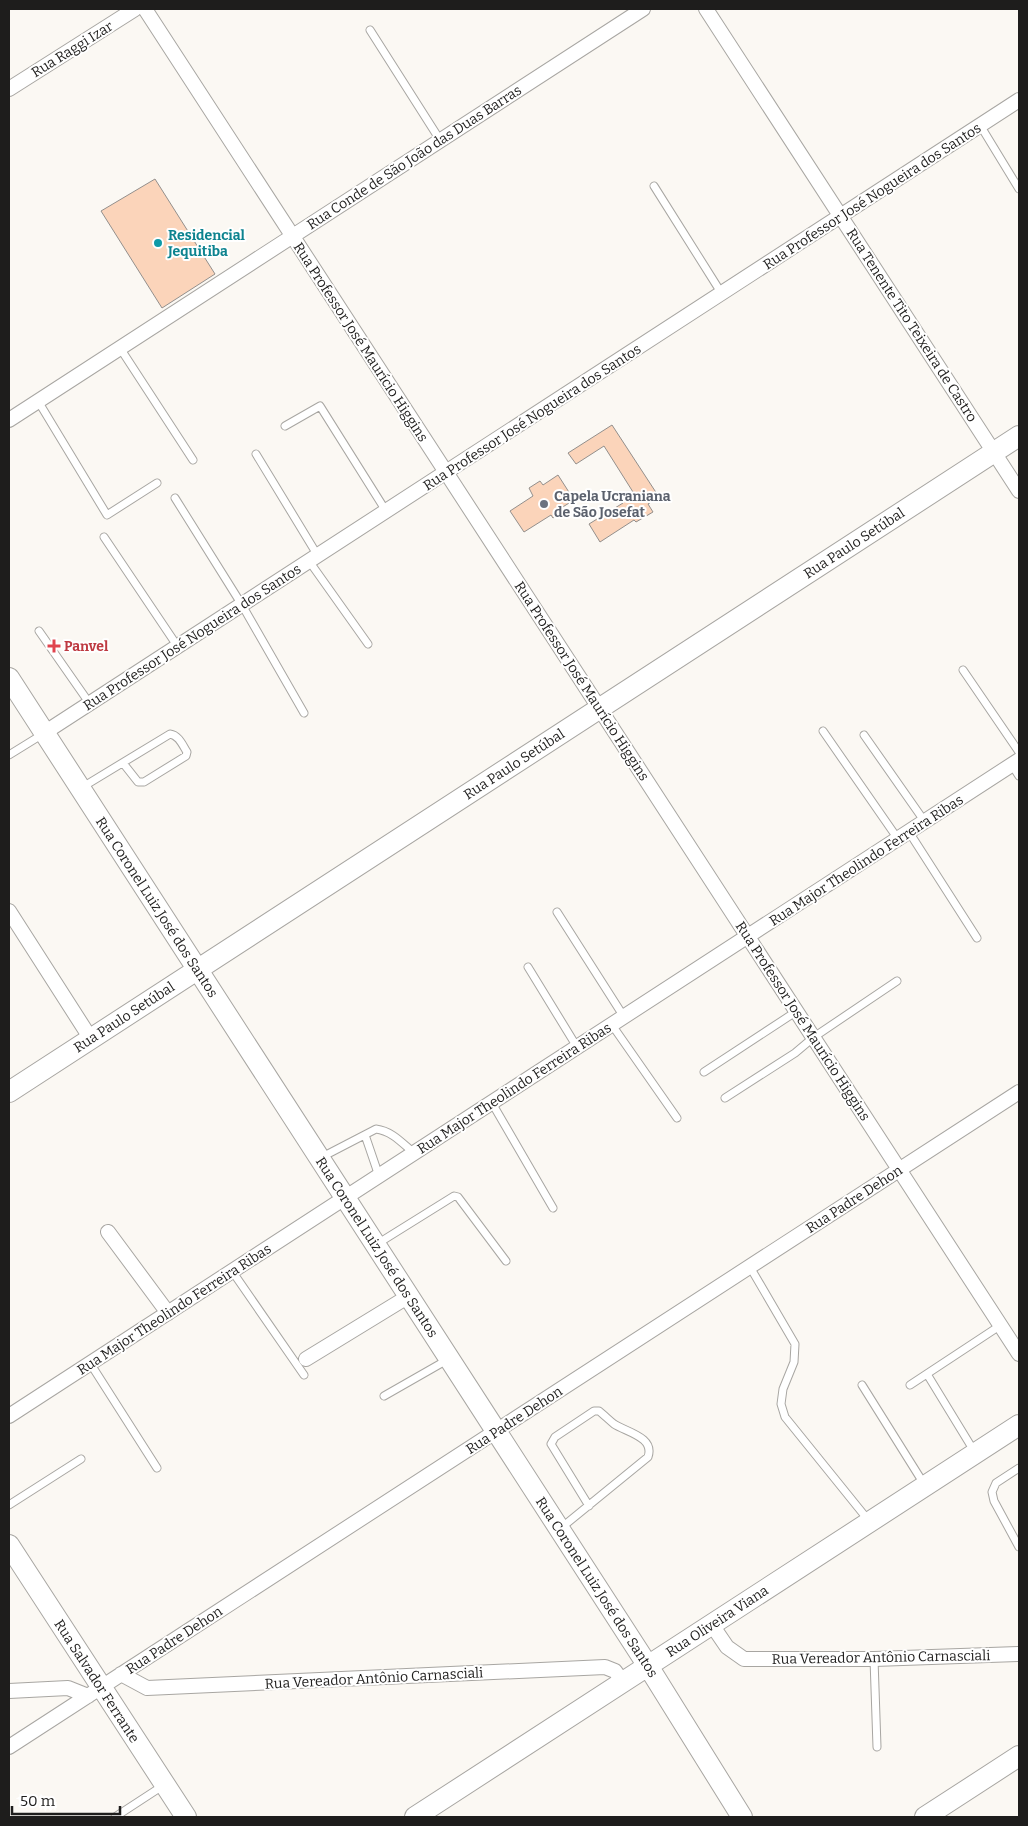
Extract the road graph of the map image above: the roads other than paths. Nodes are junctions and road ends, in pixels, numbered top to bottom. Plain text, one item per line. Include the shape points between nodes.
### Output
1 (134, 9) edge
2 (145, 9) edge
3 (643, 9) edge
4 (706, 9) edge
5 (370, 30) dead end
6 (9, 89) edge
7 (1019, 100) edge
8 (980, 126) junction
9 (440, 140) junction
10 (654, 186) dead end
11 (1019, 189) edge
12 (841, 216) junction
13 (293, 236) junction
14 (722, 294) junction
15 (120, 348) junction
16 (38, 401) junction
17 (9, 420) edge
18 (285, 426) dead end
19 (1019, 436) edge
20 (994, 452) junction
21 (256, 454) dead end
22 (194, 460) dead end
23 (446, 472) junction
24 (157, 483) dead end
25 (1019, 491) edge
26 (175, 498) dead end
27 (386, 511) junction
28 (104, 537) dead end
29 (314, 558) junction
30 (242, 605) junction
31 (39, 631) dead end
32 (368, 644) dead end
33 (178, 646) junction
34 (963, 670) dead end
35 (9, 678) edge
36 (90, 704) junction
37 (600, 708) junction
38 (304, 713) dead end
39 (823, 731) dead end
40 (44, 733) junction
41 (864, 735) dead end
42 (1019, 752) edge
43 (9, 754) edge
44 (123, 763) junction
45 (1017, 767) edge
46 (80, 789) junction
47 (925, 822) junction
48 (904, 835) junction
49 (9, 910) edge
50 (557, 912) dead end
51 (748, 936) junction
52 (977, 938) dead end
53 (528, 967) dead end
54 (198, 970) junction
55 (897, 981) dead end
56 (797, 1011) junction
57 (624, 1017) junction
58 (612, 1025) junction
59 (814, 1037) junction
60 (91, 1039) junction
61 (577, 1047) junction
62 (704, 1072) dead end
63 (9, 1092) edge
64 (1019, 1092) edge
65 (724, 1098) dead end
66 (492, 1103) junction
67 (677, 1118) dead end
68 (365, 1135) junction
69 (414, 1153) junction
70 (320, 1158) junction
71 (900, 1170) junction
72 (379, 1176) junction
73 (345, 1198) junction
74 (554, 1208) dead end
75 (108, 1232) dead end
76 (376, 1245) junction
77 (506, 1261) dead end
78 (750, 1267) junction
79 (232, 1271) junction
80 (409, 1296) junction
81 (168, 1313) junction
82 (1001, 1325) junction
83 (1019, 1354) edge
84 (306, 1359) dead end
85 (450, 1359) junction
86 (90, 1364) junction
87 (928, 1374) junction
88 (304, 1375) dead end
89 (910, 1384) dead end
90 (862, 1385) dead end
91 (384, 1396) dead end
92 (9, 1416) edge
93 (1019, 1425) edge
94 (496, 1431) junction
95 (976, 1454) junction
96 (81, 1459) dead end
97 (158, 1468) dead end
98 (1019, 1468) edge
99 (926, 1486) junction
100 (9, 1505) edge
101 (589, 1506) junction
102 (870, 1522) junction
103 (560, 1529) junction
104 (9, 1545) edge
105 (1019, 1547) edge
106 (712, 1625) junction
107 (1019, 1654) edge
108 (874, 1659) junction
109 (648, 1666) junction
110 (121, 1674) junction
111 (623, 1682) junction
112 (9, 1691) edge
113 (95, 1692) junction
114 (9, 1747) edge
115 (878, 1747) dead end
116 (1019, 1756) edge
117 (164, 1785) junction
118 (115, 1817) edge
119 (186, 1817) edge
120 (415, 1817) edge
121 (742, 1817) edge
122 (925, 1817) edge

1 - 6 street, Rua Raggi Izar
2 - 13 street, Rua Professor José Maurício Higgins
3 - 9 street, Rua Conde de São João das Duas Barras
4 - 12 street, Rua Tenente Tito Teixeira de Castro
5 - 9 lane
7 - 8 street, Rua Professor José Nogueira dos Santos
8 - 11 lane
8 - 12 street, Rua Professor José Nogueira dos Santos
9 - 13 street, Rua Conde de São João das Duas Barras
10 - 14 lane
12 - 14 street, Rua Professor José Nogueira dos Santos
12 - 20 street, Rua Tenente Tito Teixeira de Castro
13 - 15 street, Rua Conde de São João das Duas Barras
13 - 23 street, Rua Professor José Maurício Higgins
14 - 23 street, Rua Professor José Nogueira dos Santos
15 - 16 street, Rua Conde de São João das Duas Barras
15 - 22 lane
16 - 17 street, Rua Conde de São João das Duas Barras
16 - 24 lane via 107,515
18 - 27 lane via 320,406
19 - 20 main road, Rua Paulo Setúbal
20 - 25 street, Rua Tenente Tito Teixeira de Castro
20 - 37 main road, Rua Paulo Setúbal
21 - 29 lane
23 - 27 street, Rua Professor José Nogueira dos Santos
23 - 37 street, Rua Professor José Maurício Higgins
26 - 30 lane
27 - 29 street, Rua Professor José Nogueira dos Santos
28 - 33 lane
29 - 30 street, Rua Professor José Nogueira dos Santos
29 - 32 lane
30 - 33 street, Rua Professor José Nogueira dos Santos
30 - 38 lane
31 - 36 lane
33 - 36 street, Rua Professor José Nogueira dos Santos
34 - 42 lane
35 - 40 main road, Rua Coronel Luiz José dos Santos
36 - 40 street, Rua Professor José Nogueira dos Santos
37 - 51 street, Rua Professor José Maurício Higgins
37 - 54 main road, Rua Paulo Setúbal
39 - 48 lane
40 - 43 lane
40 - 46 main road, Rua Coronel Luiz José dos Santos
41 - 47 lane
44 - 44 lane via 170,734 174,734 188,752 140,783
44 - 46 lane
45 - 47 street, Rua Major Theolindo Ferreira Ribas
46 - 54 main road, Rua Coronel Luiz José dos Santos
47 - 48 street, Rua Major Theolindo Ferreira Ribas
48 - 51 street, Rua Major Theolindo Ferreira Ribas
48 - 52 lane
49 - 60 street
50 - 57 lane
51 - 56 street, Rua Professor José Maurício Higgins
51 - 57 street, Rua Major Theolindo Ferreira Ribas
53 - 61 lane
54 - 60 main road, Rua Paulo Setúbal
54 - 70 main road, Rua Coronel Luiz José dos Santos
55 - 59 lane
56 - 59 street, Rua Professor José Maurício Higgins
56 - 62 lane
57 - 58 street, Rua Major Theolindo Ferreira Ribas
58 - 61 street, Rua Major Theolindo Ferreira Ribas
58 - 67 lane
59 - 65 lane via 795,1053
59 - 71 street, Rua Professor José Maurício Higgins
60 - 63 main road, Rua Paulo Setúbal
61 - 66 street, Rua Major Theolindo Ferreira Ribas
64 - 71 street, Rua Padre Dehon
66 - 69 street, Rua Major Theolindo Ferreira Ribas
66 - 74 lane
68 - 69 lane via 376,1129 384,1130
68 - 70 lane
68 - 72 lane
69 - 72 street, Rua Major Theolindo Ferreira Ribas
70 - 73 main road, Rua Coronel Luiz José dos Santos
71 - 78 street, Rua Padre Dehon
71 - 82 street, Rua Professor José Maurício Higgins
72 - 73 street, Rua Major Theolindo Ferreira Ribas
73 - 76 main road, Rua Coronel Luiz José dos Santos
73 - 79 street, Rua Major Theolindo Ferreira Ribas
75 - 81 street
76 - 77 lane via 458,1196
76 - 80 main road, Rua Coronel Luiz José dos Santos
78 - 94 street, Rua Padre Dehon
78 - 102 lane via 795,1344 794,1362 783,1389 781,1404 785,1417
79 - 81 street, Rua Major Theolindo Ferreira Ribas
79 - 88 lane
80 - 84 street
80 - 85 main road, Rua Coronel Luiz José dos Santos
81 - 86 street, Rua Major Theolindo Ferreira Ribas
82 - 83 street, Rua Professor José Maurício Higgins
82 - 87 lane
85 - 91 lane
85 - 94 main road, Rua Coronel Luiz José dos Santos
86 - 92 street, Rua Major Theolindo Ferreira Ribas
86 - 97 lane
87 - 89 lane
87 - 95 lane
90 - 99 lane
93 - 95 main road, Rua Oliveira Viana
94 - 103 main road, Rua Coronel Luiz José dos Santos
94 - 110 street, Rua Padre Dehon
95 - 99 main road, Rua Oliveira Viana
96 - 100 lane
98 - 105 lane via 996,1483 992,1492
99 - 102 main road, Rua Oliveira Viana
101 - 101 lane via 648,1457 650,1451 638,1436 615,1425 599,1411 594,1411 555,1437 552,1444
101 - 103 lane
102 - 106 main road, Rua Oliveira Viana
103 - 109 main road, Rua Coronel Luiz José dos Santos
104 - 113 main road, Rua Salvador Ferrante
106 - 108 street, Rua Vereador Antônio Carnasciali via 727,1647 744,1659
106 - 109 main road, Rua Oliveira Viana
107 - 108 street, Rua Vereador Antônio Carnasciali
108 - 115 lane
109 - 111 main road, Rua Oliveira Viana
109 - 121 main road, Rua Coronel Luiz José dos Santos
110 - 111 street, Rua Vereador Antônio Carnasciali via 147,1688 605,1667 615,1671
110 - 113 street, Rua Padre Dehon
111 - 120 main road, Rua Oliveira Viana
112 - 113 street via 68,1688
113 - 114 street, Rua Padre Dehon
113 - 117 main road, Rua Salvador Ferrante
116 - 122 main road
117 - 118 lane
117 - 119 main road, Rua Salvador Ferrante

